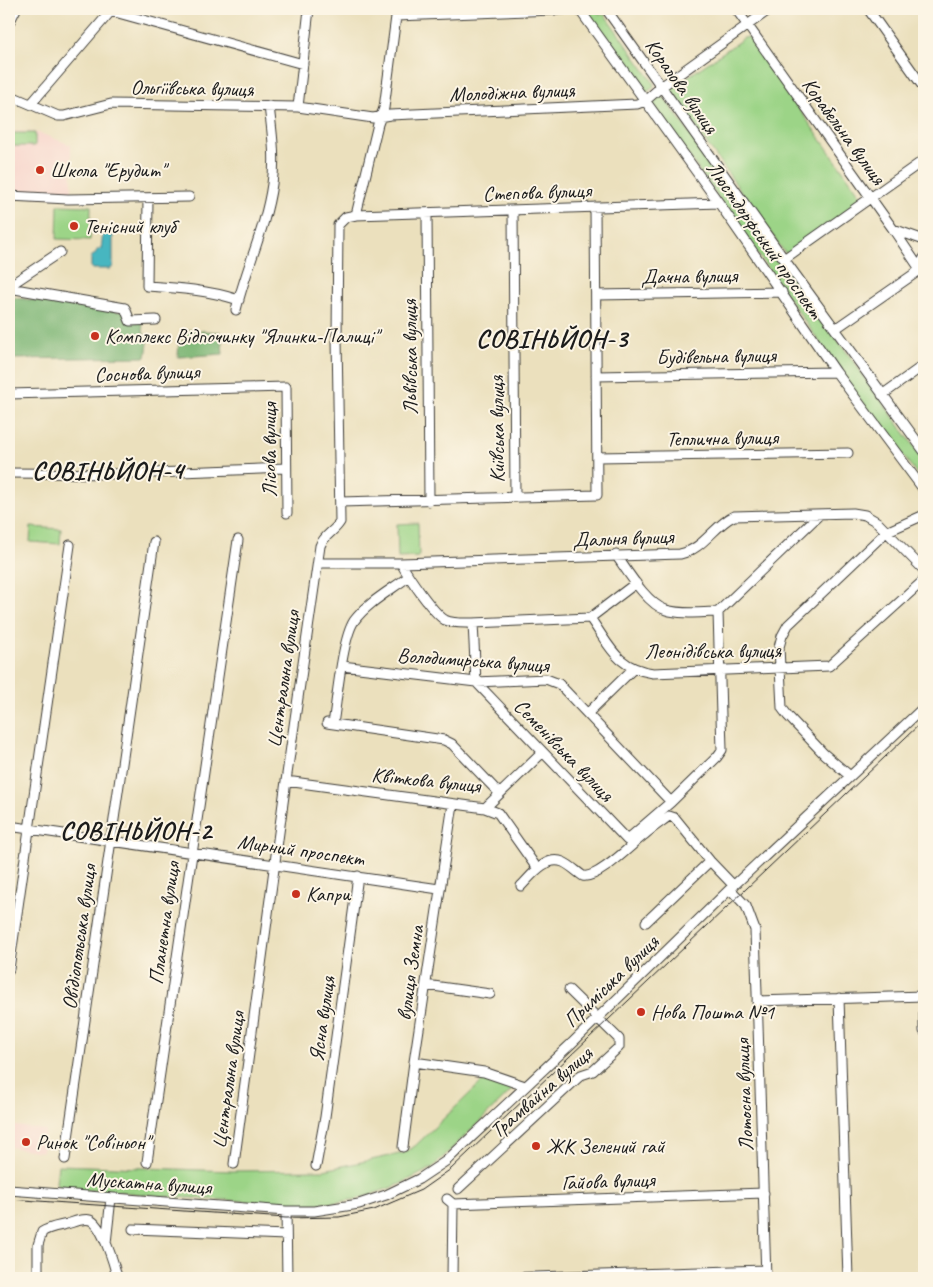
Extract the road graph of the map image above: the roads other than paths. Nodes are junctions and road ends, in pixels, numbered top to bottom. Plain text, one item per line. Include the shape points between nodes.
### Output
1 (16, 9) edge
2 (309, 9) edge
3 (579, 9) edge
4 (606, 9) edge
5 (736, 9) edge
6 (770, 9) edge
7 (868, 9) edge
8 (396, 12) edge
9 (9, 23) edge
10 (747, 25) junction
11 (303, 64) junction
12 (661, 87) junction
13 (924, 88) edge
14 (9, 95) edge
15 (645, 101) junction
16 (31, 104) junction
17 (269, 106) junction
18 (298, 107) junction
19 (381, 116) junction
20 (924, 160) edge
21 (9, 196) edge
22 (189, 197) dead end
23 (148, 198) junction
24 (871, 199) junction
25 (719, 203) junction
26 (595, 207) junction
27 (513, 210) junction
28 (427, 213) junction
29 (356, 215) junction
30 (893, 228) junction
31 (924, 240) edge
32 (60, 252) dead end
33 (924, 258) edge
34 (784, 259) junction
35 (922, 271) edge
36 (9, 287) edge
37 (782, 292) junction
38 (596, 295) junction
39 (239, 300) junction
40 (236, 310) dead end
41 (156, 320) dead end
42 (835, 329) junction
43 (924, 365) edge
44 (836, 372) junction
45 (596, 376) junction
46 (286, 387) joint
47 (9, 394) edge
48 (882, 395) junction
49 (924, 452) edge
50 (848, 453) dead end
51 (597, 457) junction
52 (286, 468) junction
53 (9, 473) edge
54 (924, 490) edge
55 (515, 497) junction
56 (428, 501) junction
57 (340, 502) junction
58 (287, 513) dead end
59 (820, 514) junction
60 (924, 516) edge
61 (886, 532) junction
62 (238, 540) dead end
63 (154, 542) dead end
64 (70, 545) dead end
65 (616, 555) junction
66 (318, 563) junction
67 (401, 563) junction
68 (924, 570) edge
69 (408, 577) junction
70 (924, 580) edge
71 (636, 583) junction
72 (718, 612) junction
73 (590, 618) junction
74 (473, 624) junction
75 (342, 666) junction
76 (780, 668) junction
77 (633, 669) junction
78 (721, 670) junction
79 (476, 682) junction
80 (924, 707) edge
81 (588, 713) junction
82 (542, 753) junction
83 (850, 776) junction
84 (286, 781) junction
85 (499, 793) junction
86 (671, 802) junction
87 (453, 804) junction
88 (485, 808) junction
89 (9, 826) edge
90 (29, 829) junction
91 (111, 840) junction
92 (192, 852) junction
93 (710, 861) junction
94 (276, 864) junction
95 (534, 864) dead end
96 (358, 876) junction
97 (521, 886) dead end
98 (732, 887) junction
99 (439, 889) junction
100 (646, 922) dead end
101 (9, 969) edge
102 (426, 985) junction
103 (569, 990) dead end
104 (490, 994) dead end
105 (839, 998) junction
106 (757, 1000) junction
107 (598, 1018) junction
108 (924, 1031) edge
109 (414, 1062) junction
110 (525, 1086) junction
111 (404, 1148) dead end
112 (65, 1159) dead end
113 (147, 1162) dead end
114 (234, 1164) dead end
115 (316, 1166) dead end
116 (458, 1189) dead end
117 (9, 1190) edge
118 (764, 1193) junction
119 (110, 1198) junction
120 (286, 1212) junction
121 (133, 1229) dead end
122 (286, 1235) junction
123 (106, 1243) junction
124 (766, 1274) edge
125 (38, 1278) edge
126 (117, 1278) edge
127 (287, 1278) edge
128 (452, 1278) edge
129 (502, 1278) edge
130 (848, 1278) edge

1 - 9 street
2 - 11 street
3 - 8 street
3 - 15 street, Люстдорфський проспект
4 - 12 street, Коралова вулиця
5 - 10 street, Корабельна вулиця
6 - 10 street
7 - 13 street
8 - 19 street
10 - 12 street
10 - 24 street, Корабельна вулиця
11 - 16 street via 112,11
11 - 18 street
12 - 15 street
12 - 34 street, Коралова вулиця
14 - 16 street, Ольгіївська вулиця
15 - 19 street, Молодіжна вулиця via 637,104
15 - 25 street, Люстдорфський проспект
16 - 17 street, Ольгіївська вулиця via 64,116 112,104
17 - 18 street, Ольгіївська вулиця
17 - 39 street via 274,159 272,185
18 - 19 street, Ольгіївська вулиця via 372,118
19 - 29 street
20 - 24 street
21 - 23 street
22 - 23 street
23 - 39 street via 147,286 215,292
24 - 30 street, Корабельна вулиця
24 - 34 street
25 - 26 street, Степова вулиця
25 - 37 street, Люстдорфський проспект
26 - 27 street, Степова вулиця
26 - 38 street
27 - 28 street, Степова вулиця
27 - 55 street, Київська вулиця
28 - 29 street, Степова вулиця
28 - 56 street, Львівська вулиця
29 - 57 street, Центральна вулиця via 341,220 337,231
30 - 31 street
30 - 35 street, Корабельна вулиця
32 - 36 street
33 - 35 street
34 - 42 street, Коралова вулиця
35 - 42 street
36 - 41 street via 126,308 130,321
37 - 38 street, Дачна вулиця
37 - 44 street, Люстдорфський проспект
38 - 45 street
39 - 40 street
42 - 48 street, Коралова вулиця
43 - 48 street
44 - 45 street, Будівельна вулиця
44 - 54 street, Люстдорфський проспект
45 - 51 street
46 - 47 street, Соснова вулиця
46 - 52 street, Лісова вулиця
48 - 49 street, Коралова вулиця
50 - 51 street, Теплична вулиця
51 - 55 street via 596,495
52 - 53 street via 126,474
52 - 58 street, Лісова вулиця
55 - 56 street
56 - 57 street
57 - 66 street, Центральна вулиця via 340,522 322,540
59 - 61 street, Дальня вулиця via 865,515
59 - 65 street, Дальня вулиця via 734,516 688,552
59 - 72 street
60 - 61 street
61 - 68 street, Дальня вулиця
61 - 76 street via 788,625 780,642
62 - 92 street, Планетна вулиця
63 - 91 street, Овідіопольська вулиця
64 - 90 street
65 - 67 street, Дальня вулиця
65 - 71 street
66 - 67 street, Дальня вулиця
66 - 84 street, Центральна вулиця
67 - 69 street
69 - 74 street via 442,618
69 - 75 street via 354,621 347,637
70 - 76 street, Леонідівська вулиця via 833,664
71 - 72 street via 653,602 666,610
71 - 73 street
72 - 78 street
73 - 74 street
73 - 77 street, Леонідівська вулиця via 620,660
74 - 79 street
75 - 79 street, Володимирська вулиця
75 - 85 street via 330,724 444,740 452,744
76 - 78 street, Леонідівська вулиця
76 - 83 street via 785,712 824,754
77 - 78 street, Леонідівська вулиця via 653,673
77 - 81 street
78 - 86 street via 722,750
79 - 81 street, Володимирська вулиця via 551,680
79 - 82 street, Семенівська вулиця
80 - 83 street, Приміська вулиця
81 - 86 street, Володимирська вулиця
82 - 85 street, Квіткова вулиця
82 - 86 street, Семенівська вулиця via 627,840
83 - 98 street, Приміська вулиця
84 - 87 street, Квіткова вулиця
84 - 94 street, Центральна вулиця
85 - 88 street, Квіткова вулиця
87 - 88 street, Квіткова вулиця
87 - 99 street, вулиця Земна
88 - 95 street via 498,813
89 - 90 street, Мирний проспект
90 - 91 street, Мирний проспект
90 - 101 street
91 - 92 street, Мирний проспект
91 - 112 street, Овідіопольська вулиця
92 - 94 street, Мирний проспект
92 - 113 street, Планетна вулиця
93 - 97 street, Лотосна вулиця via 675,818 669,816 618,858 590,875 583,876 564,862 554,861 540,868
93 - 98 street, Лотосна вулиця
93 - 100 street
94 - 96 street, Мирний проспект
94 - 114 street, Центральна вулиця
96 - 99 street, Мирний проспект
96 - 115 street, Ясна вулиця
98 - 106 street, Лотосна вулиця via 746,906 755,930
98 - 107 street, Приміська вулиця
99 - 102 street, вулиця Земна
102 - 104 street
102 - 109 street, вулиця Земна
103 - 107 street
105 - 106 street
105 - 108 street via 924,996
105 - 130 street
106 - 118 street, Лотосна вулиця
107 - 110 street, Приміська вулиця
107 - 116 street, Трамвайна вулиця via 620,1039 619,1046 593,1070 581,1075
109 - 110 street via 484,1072
109 - 111 street, вулиця Земна
110 - 120 street, Приміська вулиця via 459,1149 419,1179 359,1204 314,1212
117 - 119 street, Мускатна вулиця
118 - 124 street, Лотосна вулиця
118 - 128 street, Гайова вулиця via 450,1201
119 - 120 street, Мускатна вулиця
119 - 123 street
120 - 122 street
121 - 122 street
122 - 127 street
123 - 125 street via 97,1224 91,1220 42,1232 38,1245
123 - 126 street
124 - 129 street

